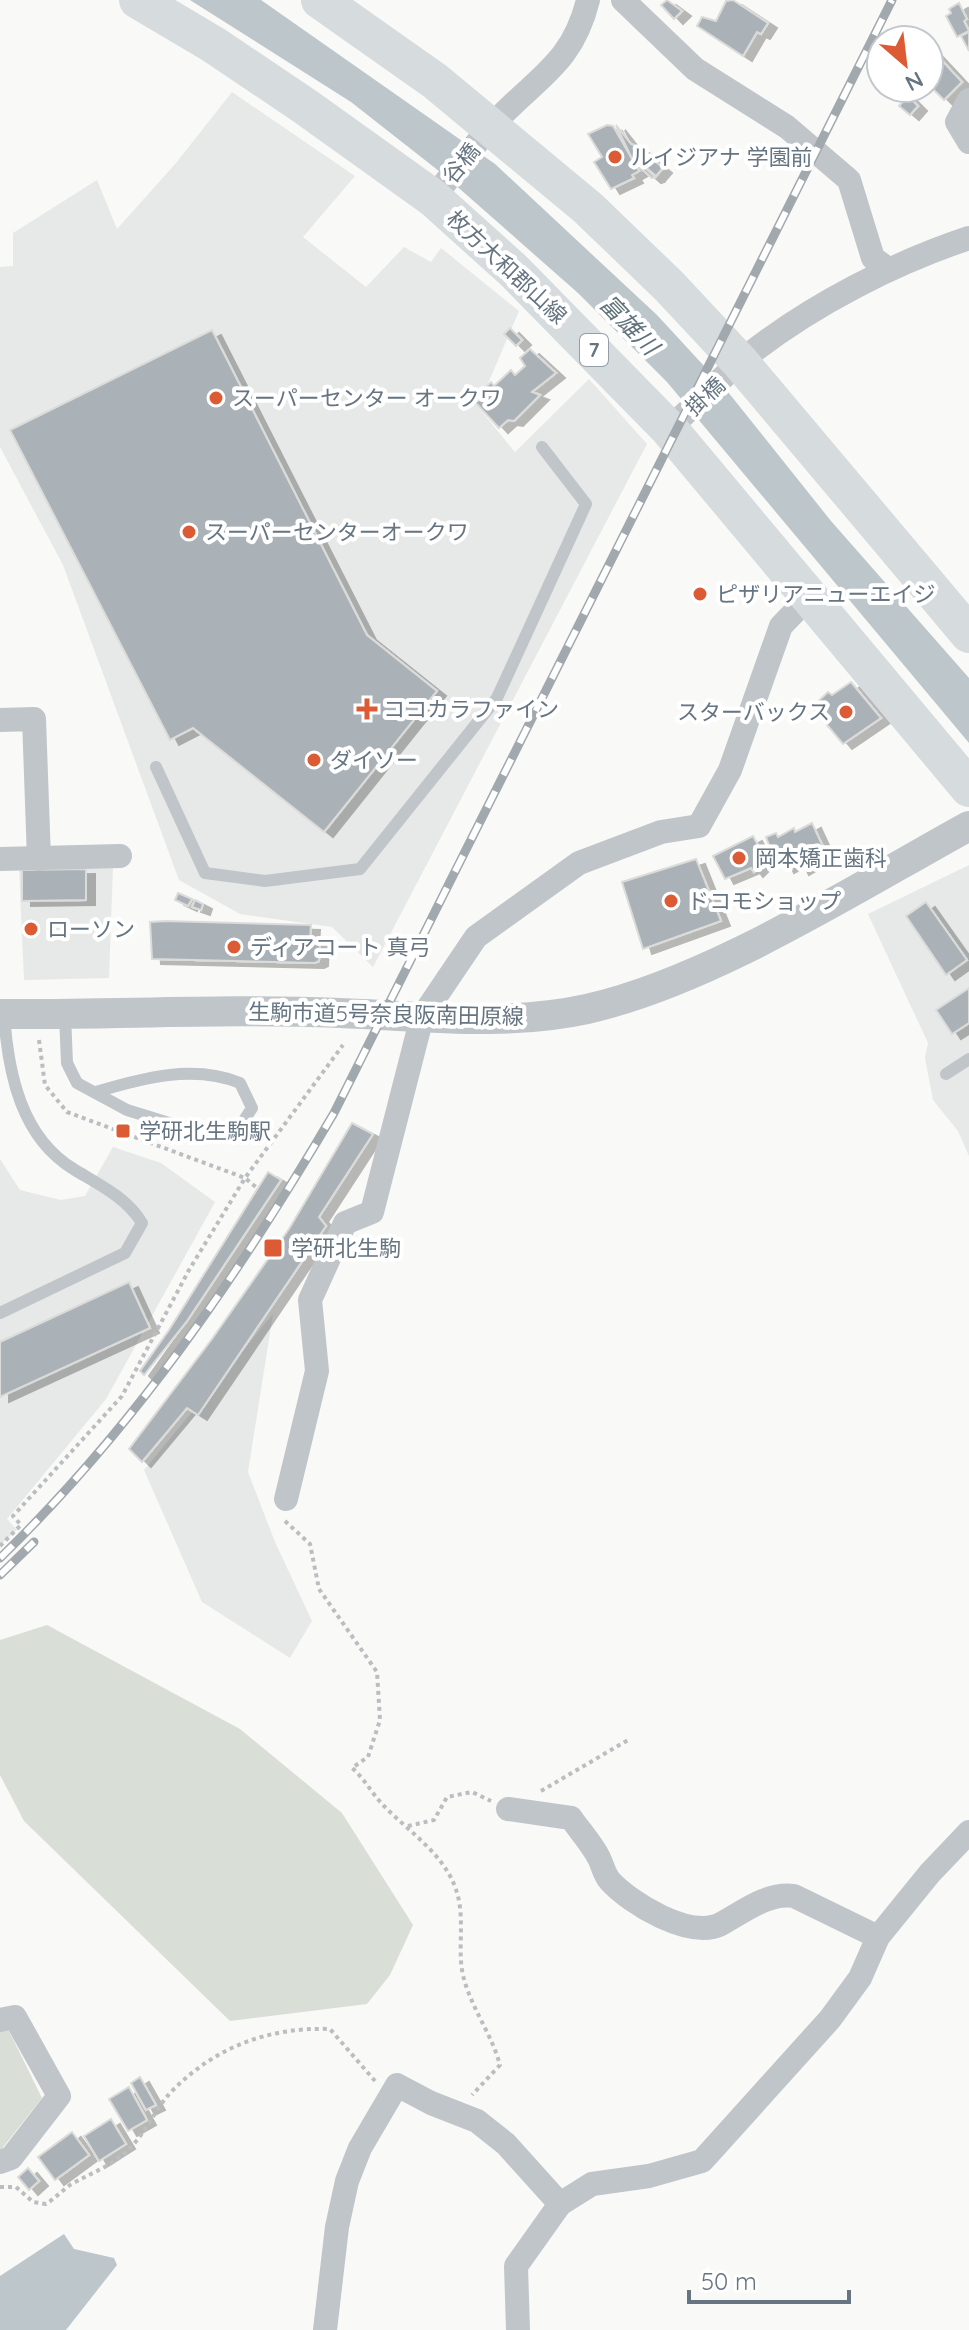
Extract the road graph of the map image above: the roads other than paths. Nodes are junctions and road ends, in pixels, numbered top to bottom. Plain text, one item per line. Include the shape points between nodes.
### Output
1 (138, 0) edge
2 (320, 0) edge
3 (588, 0) edge
4 (623, 0) edge
5 (969, 100) edge
6 (490, 128) junction
7 (969, 142) edge
8 (433, 198) junction
9 (969, 238) edge
10 (888, 269) junction
11 (740, 362) junction
12 (669, 429) junction
13 (542, 447) dead end
14 (809, 597) junction
15 (969, 634) edge
16 (0, 720) edge
17 (156, 767) dead end
18 (969, 788) edge
19 (969, 826) edge
20 (120, 856) dead end
21 (0, 859) edge
22 (39, 859) junction
23 (2, 1014) edge
24 (65, 1015) junction
25 (422, 1017) junction
26 (969, 1059) edge
27 (946, 1074) dead end
28 (96, 1092) junction
29 (0, 1313) edge
30 (286, 1499) road end
31 (508, 1809) dead end
32 (969, 1832) edge
33 (878, 1937) junction
34 (0, 2020) edge
35 (0, 2162) edge
36 (560, 2204) junction
37 (325, 2330) edge
38 (518, 2330) edge

1 - 8 main road, 枚方大和郡山線 / 7 via 306,107
2 - 6 main road via 435,81
3 - 6 street, 谷橋 via 564,57
4 - 10 street via 695,69 787,127 849,180 873,258
5 - 7 street via 957,122
6 - 8 street, 谷橋
6 - 11 main road via 588,208
8 - 12 main road, 枚方大和郡山線 / 7 via 514,271
9 - 10 street, 掛橋
10 - 11 street, 掛橋
11 - 12 street, 掛橋
11 - 15 main road
12 - 14 main road, 枚方大和郡山線 / 7
13 - 17 lane via 586,504 497,698 360,869 265,881 205,873
14 - 18 main road, 枚方大和郡山線 / 7
14 - 25 street via 781,626 730,770 699,826 661,832 579,863 476,937
16 - 22 street via 34,719
19 - 25 street, 生駒市道5号奈良阪南田原線 via 751,944 651,989 588,1008 512,1021
20 - 22 street
21 - 22 street
23 - 24 street, 生駒市道5号奈良阪南田原線
23 - 29 lane via 14,1085 35,1132 48,1151 133,1208 142,1223 125,1253
24 - 25 street, 生駒市道5号奈良阪南田原線 via 226,1011
24 - 28 lane via 71,1073 77,1083
25 - 30 street via 372,1212 345,1223 310,1300 317,1371
26 - 27 lane
28 - 28 lane via 150,1076 222,1075 240,1083 252,1108 239,1128 217,1133 127,1110
31 - 33 street via 571,1818 607,1878 663,1918 715,1927 784,1894
32 - 33 street
33 - 36 street via 860,1978 830,2019 702,2161 592,2184
34 - 35 street via 15,2017 59,2096 11,2158
36 - 37 street via 506,2144 467,2115 397,2085 347,2181
36 - 38 street via 516,2266

